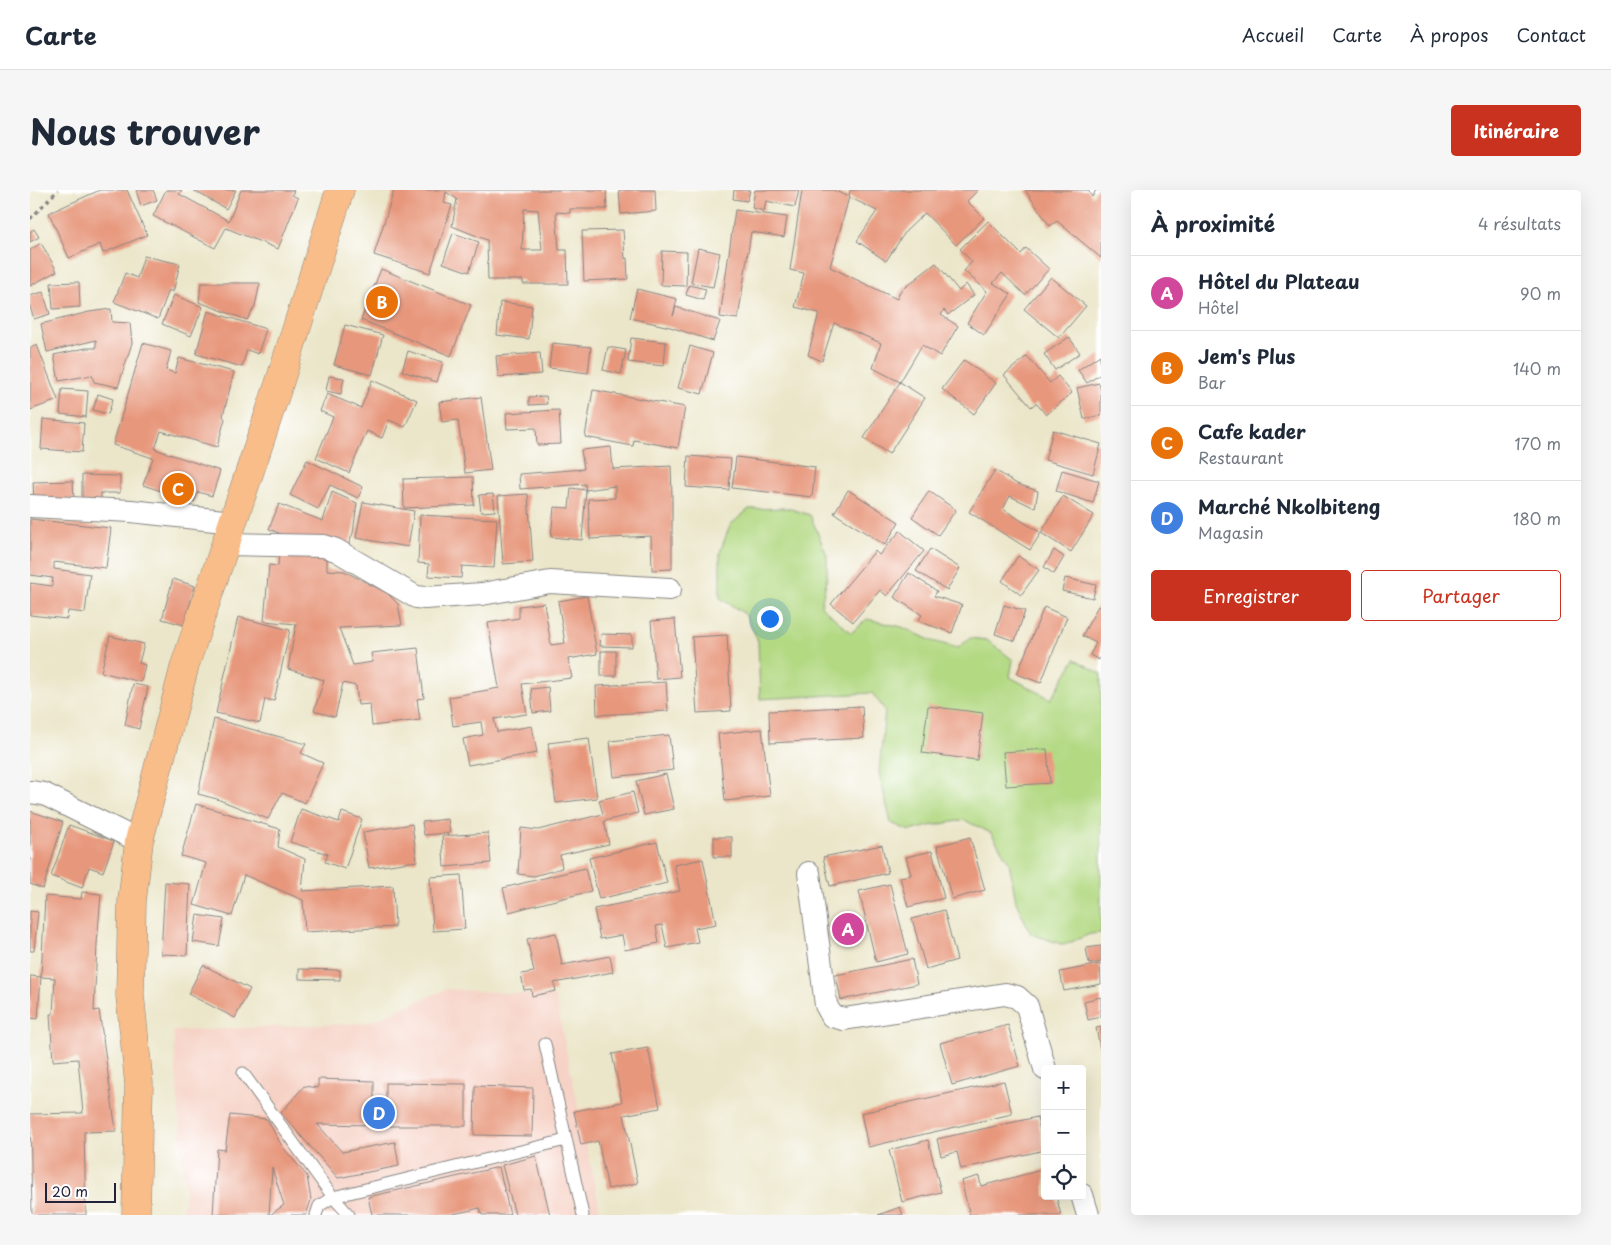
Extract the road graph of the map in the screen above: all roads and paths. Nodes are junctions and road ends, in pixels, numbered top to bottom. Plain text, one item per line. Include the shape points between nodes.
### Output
1 (58, 190) edge
2 (340, 190) edge
3 (30, 219) edge
4 (30, 506) edge
5 (229, 533) junction
6 (670, 589) dead end
7 (30, 792) edge
8 (139, 840) junction
9 (809, 873) dead end
10 (544, 1044) dead end
11 (1044, 1065) edge
12 (243, 1073) dead end
13 (566, 1140) junction
14 (332, 1197) junction
15 (1084, 1200) edge
16 (136, 1215) edge
17 (316, 1215) edge
18 (349, 1215) edge
19 (583, 1215) edge
20 (1088, 1215) edge

1 - 3 path
2 - 5 main road
4 - 5 street via 132,511
5 - 6 street via 336,550 416,597 482,594 550,582
5 - 8 main road via 185,665
7 - 8 street via 44,794
8 - 16 main road via 132,901 130,995 139,1084
9 - 11 street via 826,1006 832,1016 844,1019 1005,994 1017,997 1027,1006
10 - 13 lane
12 - 14 lane
13 - 14 lane
13 - 19 lane
14 - 17 lane via 319,1206
14 - 18 lane
15 - 20 street

